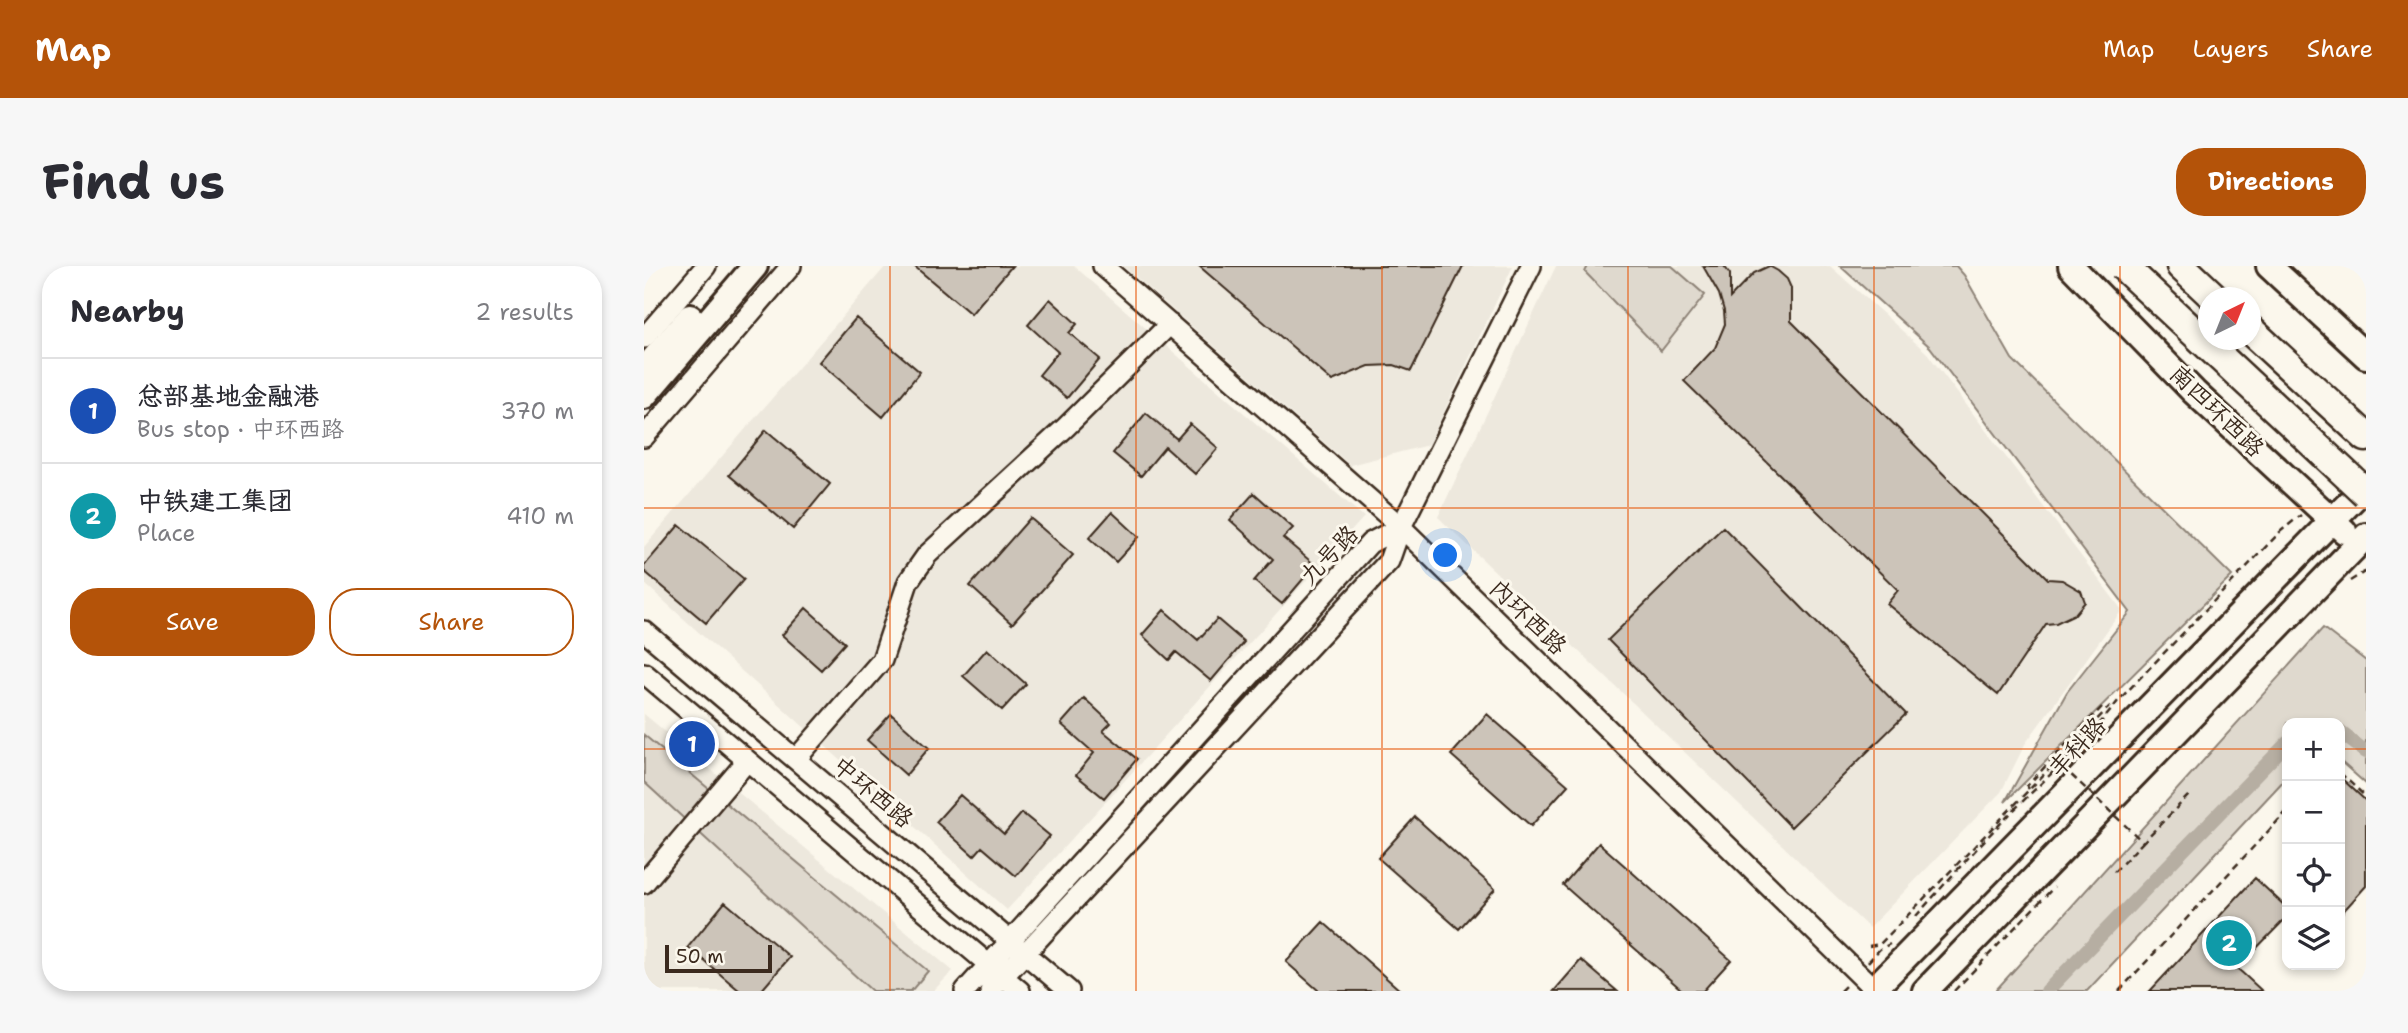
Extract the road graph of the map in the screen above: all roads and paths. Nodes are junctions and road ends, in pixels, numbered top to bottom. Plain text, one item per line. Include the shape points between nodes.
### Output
1 (706, 266) edge
2 (734, 266) edge
3 (755, 266) edge
4 (791, 266) edge
5 (1103, 266) edge
6 (1531, 266) edge
7 (2071, 266) edge
8 (2123, 266) edge
9 (2181, 266) edge
10 (2269, 266) edge
11 (2203, 287) edge
12 (1170, 324) junction
13 (644, 338) edge
14 (2261, 340) edge
15 (2366, 356) edge
16 (644, 370) edge
17 (644, 396) edge
18 (644, 437) edge
19 (2366, 438) edge
20 (2366, 486) edge
21 (2366, 493) edge
22 (2324, 512) junction
23 (1401, 527) junction
24 (2363, 545) edge
25 (644, 631) edge
26 (644, 673) edge
27 (2053, 758) junction
28 (796, 759) junction
29 (747, 761) junction
30 (2345, 778) edge
31 (2029, 789) junction
32 (2189, 795) dead end
33 (2366, 797) edge
34 (2282, 816) edge
35 (2143, 842) junction
36 (2114, 872) dead end
37 (644, 883) edge
38 (1910, 923) dead end
39 (1892, 942) dead end
40 (1868, 946) dead end
41 (1018, 947) junction
42 (996, 970) junction
43 (1868, 984) edge
44 (965, 991) edge
45 (990, 991) edge
46 (1020, 991) edge
47 (1069, 991) edge
48 (1840, 991) edge
49 (1925, 991) edge
50 (2119, 991) edge

1 - 13 street
2 - 16 main road
3 - 17 main road
4 - 18 street
5 - 12 street, 内环西路
6 - 23 street, 九号路
7 - 22 main road, 南四环西路 via 2194,392
8 - 21 highway, bridge
9 - 11 highway
10 - 15 main road
12 - 23 street, 内环西路
12 - 28 street via 927,555 908,582 882,660
14 - 19 highway
20 - 22 main road
22 - 24 main road, 南四环西路
22 - 38 path, 丰科路 via 2281,531
22 - 43 main road, 丰科路
23 - 41 street, 九号路 via 1389,561
23 - 43 street, 内环西路
24 - 49 main road
25 - 28 street, 中环西路
26 - 29 street
27 - 31 path
27 - 31 path, bridge via 2105,704 2109,706
27 - 35 path, bridge
28 - 41 street, 中环西路
29 - 37 street
29 - 42 street
30 - 33 path
31 - 40 path via 1880,944
32 - 35 path, bridge
34 - 50 path
35 - 36 path
39 - 43 path via 1880,949
41 - 42 street, 九号路
41 - 47 street, 中环西路
42 - 44 street, 九号路
42 - 45 street, 九号路
42 - 46 street
43 - 48 path

